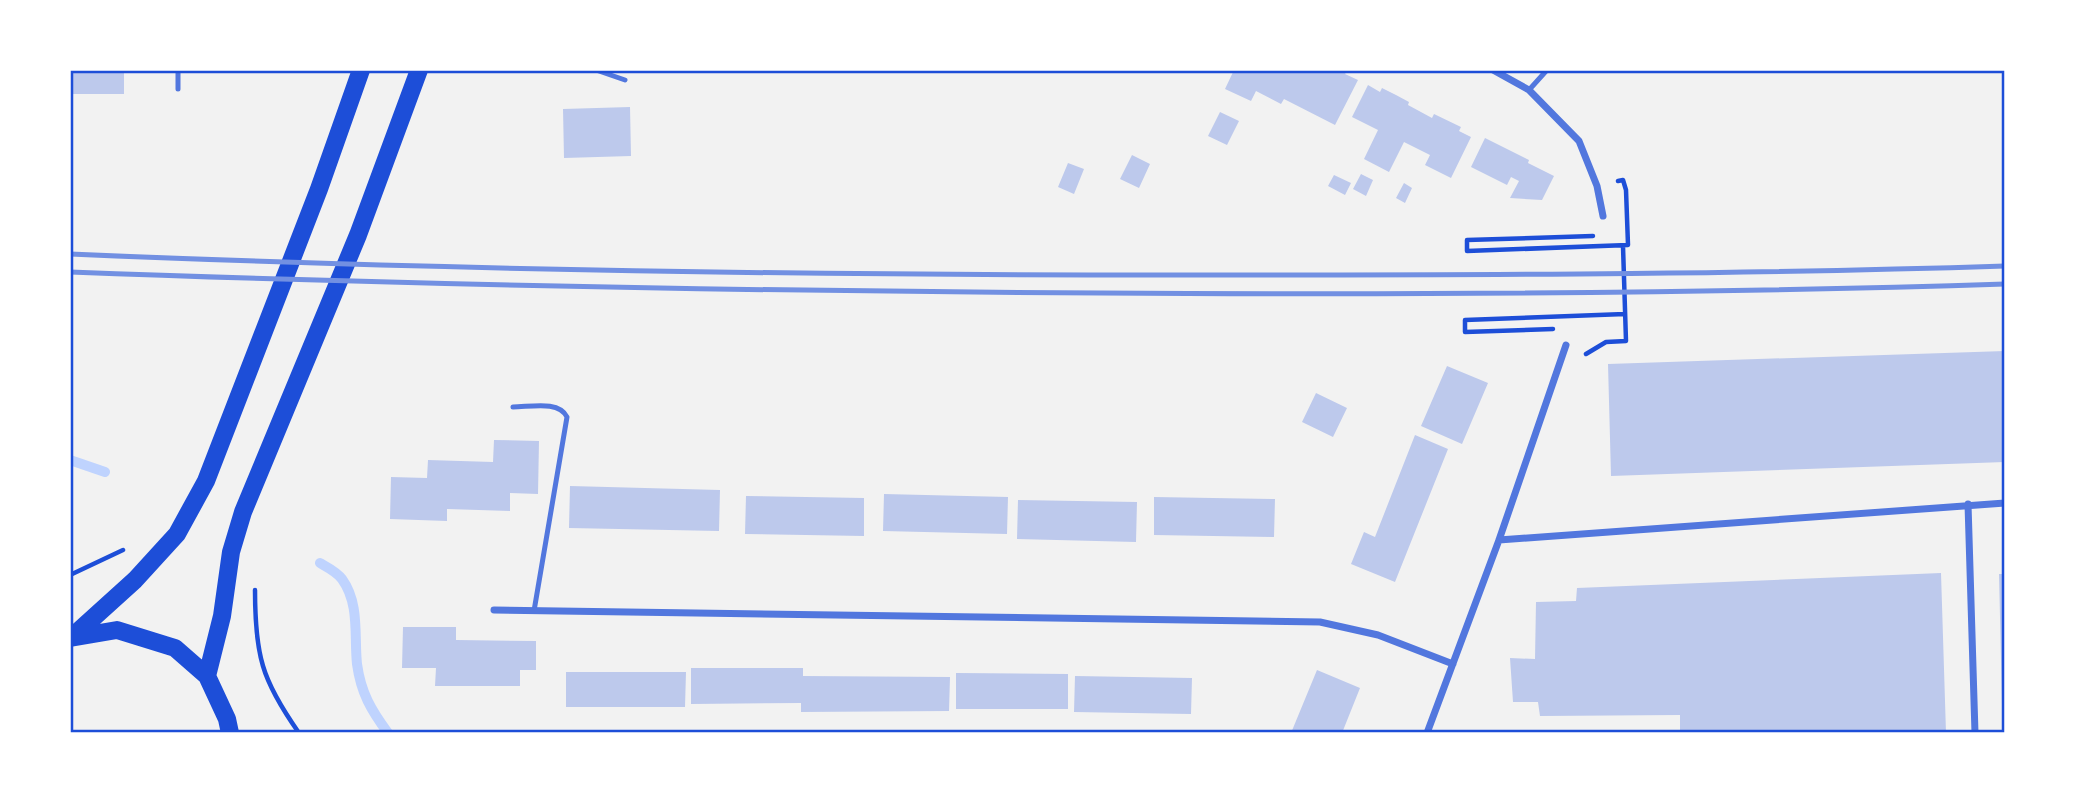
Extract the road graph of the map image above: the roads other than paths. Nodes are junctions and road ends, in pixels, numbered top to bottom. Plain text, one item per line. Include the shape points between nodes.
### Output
1 (178, 70) edge
2 (361, 70) edge
3 (419, 70) edge
4 (596, 70) edge
5 (1493, 70) edge
6 (1547, 70) edge
7 (625, 80) dead end
8 (178, 89) dead end
9 (1529, 90) junction
10 (1603, 216) dead end
11 (1566, 345) dead end
12 (513, 407) dead end
13 (2005, 503) edge
14 (1968, 504) junction
15 (1499, 540) junction
16 (494, 610) dead end
17 (534, 611) junction
18 (71, 638) edge
19 (1453, 664) junction
20 (206, 676) junction
21 (229, 726) edge
22 (243, 733) edge
23 (1427, 733) edge
24 (1975, 733) edge

1 - 8 lane
2 - 18 main road via 206,481 177,534
3 - 20 main road via 374,193 243,512
4 - 7 lane
5 - 9 street
6 - 9 lane
9 - 10 street via 1579,141
11 - 15 street
12 - 17 lane via 557,407 567,417
13 - 14 street
14 - 15 street
14 - 24 street
15 - 19 street
16 - 17 street
17 - 19 street via 1320,622 1378,635
18 - 20 main road via 117,631 175,648
19 - 23 street
20 - 21 main road
21 - 22 main road

